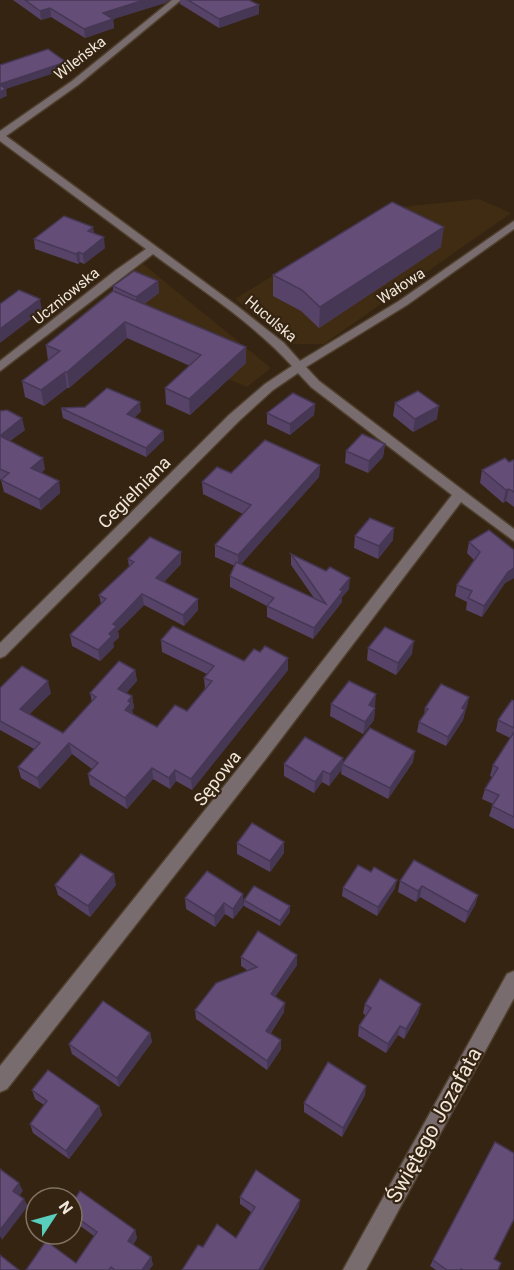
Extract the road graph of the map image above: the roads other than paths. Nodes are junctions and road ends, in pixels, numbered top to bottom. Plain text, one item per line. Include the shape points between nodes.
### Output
1 (177, 0) edge
2 (0, 136) edge
3 (514, 224) edge
4 (152, 250) junction
5 (300, 366) junction
6 (0, 367) edge
7 (460, 494) junction
8 (514, 537) edge
9 (0, 652) edge
10 (514, 980) edge
11 (0, 1082) edge
12 (354, 1270) edge

1 - 2 street, Wileńska via 75,83
2 - 4 street, Huculska
3 - 5 street, Wałowa via 403,303
4 - 5 street, Huculska via 233,308
4 - 6 street, Uczniowska
5 - 7 street, Huculska via 315,384
5 - 9 street, Cegielniana via 234,418
7 - 8 street, Huculska
7 - 11 street, Sępowa
10 - 12 street, Świętego Jozafata

